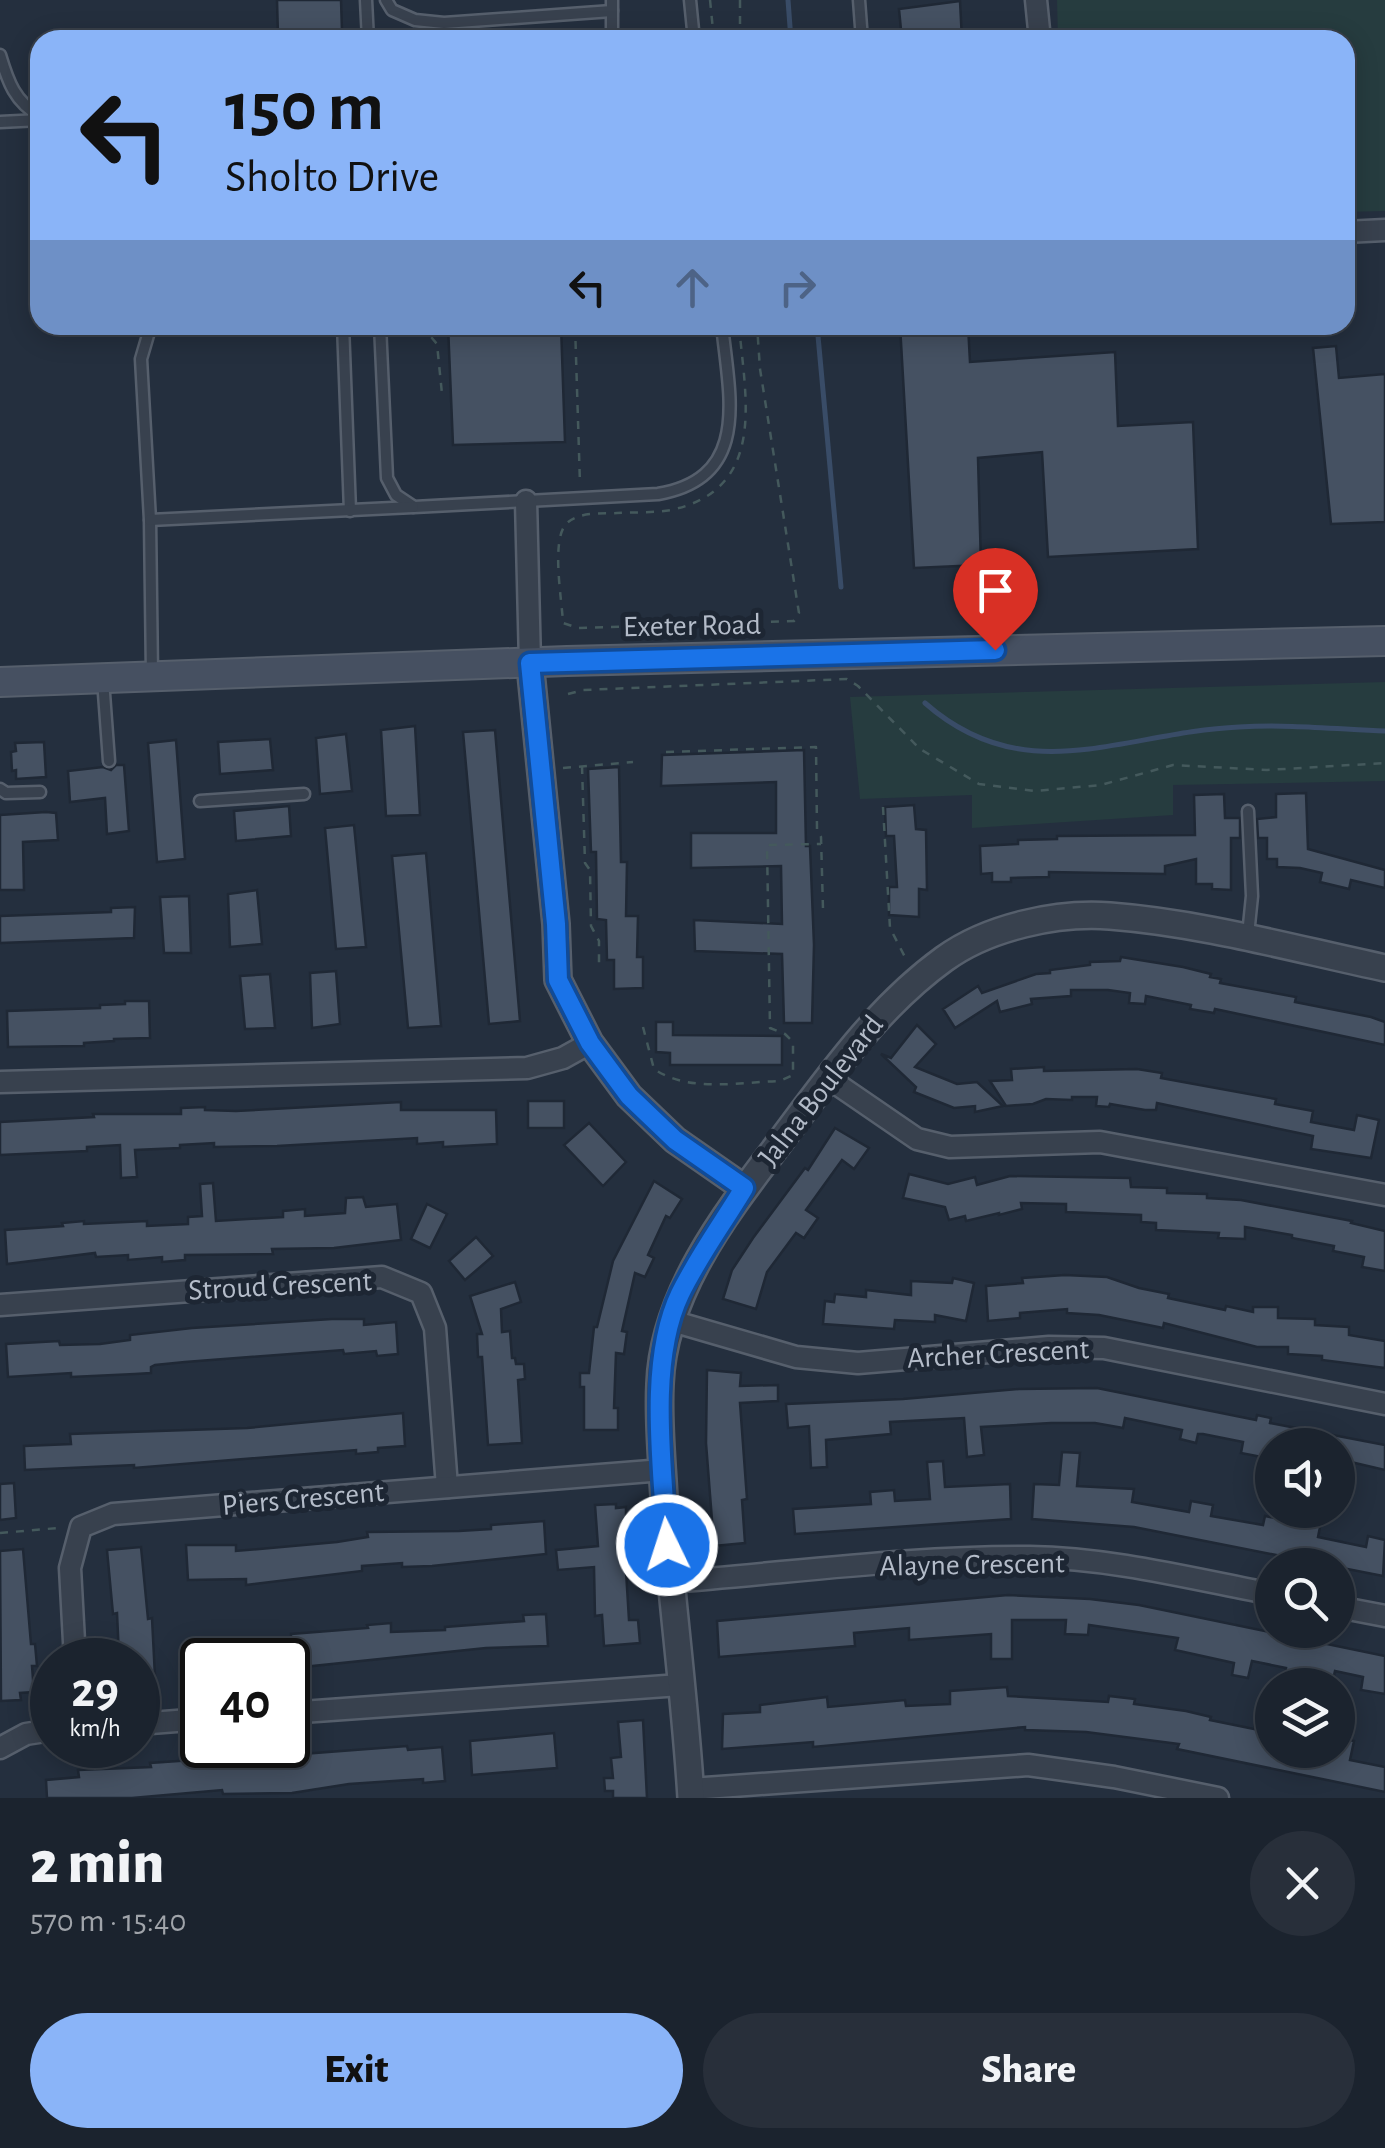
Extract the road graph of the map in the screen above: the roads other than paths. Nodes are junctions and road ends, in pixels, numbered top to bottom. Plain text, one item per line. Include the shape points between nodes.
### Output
1 (366, 0) edge
2 (386, 0) edge
3 (690, 0) edge
4 (860, 0) edge
5 (1036, 0) edge
6 (612, 6) edge
7 (368, 30) edge
8 (693, 30) edge
9 (862, 30) edge
10 (1039, 30) edge
11 (0, 55) edge
12 (30, 111) edge
13 (30, 119) edge
14 (0, 122) edge
15 (1385, 230) edge
16 (1355, 232) edge
17 (148, 335) edge
18 (343, 335) edge
19 (380, 335) edge
20 (723, 335) edge
21 (526, 502) junction
22 (414, 507) junction
23 (350, 511) junction
24 (150, 520) junction
25 (1385, 640) edge
26 (530, 663) junction
27 (152, 676) junction
28 (103, 678) junction
29 (0, 682) edge
30 (109, 761) dead end
31 (0, 790) edge
32 (40, 792) dead end
33 (304, 794) dead end
34 (200, 801) dead end
35 (1248, 811) dead end
36 (1248, 940) junction
37 (1385, 968) edge
38 (590, 1043) junction
39 (828, 1078) junction
40 (0, 1082) edge
41 (744, 1188) junction
42 (1385, 1195) edge
43 (0, 1305) edge
44 (672, 1321) junction
45 (1385, 1404) edge
46 (662, 1470) junction
47 (446, 1487) junction
48 (670, 1582) junction
49 (1255, 1591) edge
50 (1355, 1610) edge
51 (1385, 1616) edge
52 (74, 1638) edge
53 (680, 1685) junction
54 (310, 1711) edge
55 (30, 1733) edge
56 (0, 1748) edge
57 (691, 1794) edge
58 (1218, 1798) edge

1 - 7 lane
2 - 6 lane via 415,20 444,23
3 - 8 lane
4 - 9 lane
5 - 10 street
11 - 12 lane via 9,85
13 - 14 lane
15 - 16 street
17 - 24 lane via 142,358
18 - 23 lane
19 - 22 lane via 387,478 396,496
20 - 21 lane via 729,432 723,452 696,482 678,490
21 - 22 lane
21 - 26 street
22 - 23 lane
23 - 24 lane
24 - 27 lane
25 - 26 main road, Exeter Road
26 - 27 main road, Exeter Road
26 - 38 street via 558,980
27 - 28 main road, Exeter Road
28 - 29 main road, Exeter Road
28 - 30 lane
31 - 32 lane
33 - 34 lane
35 - 36 lane
36 - 37 street, Jalna Boulevard
36 - 39 street, Jalna Boulevard via 1108,916 1015,927 946,958 886,1009
38 - 40 street via 527,1068
38 - 41 street via 629,1096 675,1140
39 - 41 street, Jalna Boulevard
39 - 42 street via 917,1138 950,1147 1100,1142
41 - 44 street, Jalna Boulevard via 680,1295
43 - 47 street, Stroud Crescent via 382,1278 421,1292 435,1328
44 - 45 street, Archer Crescent via 796,1356 858,1363 1104,1348
44 - 46 street, Jalna Boulevard via 660,1381
46 - 47 street, Piers Crescent
46 - 48 street, Jalna Boulevard
47 - 52 street, Piers Crescent via 114,1514 81,1526 70,1568
48 - 49 street, Alayne Crescent via 1032,1557
48 - 53 street, Jalna Boulevard
50 - 51 street
53 - 54 street
53 - 57 street, Jalna Boulevard
55 - 56 street
57 - 58 street via 1028,1765

